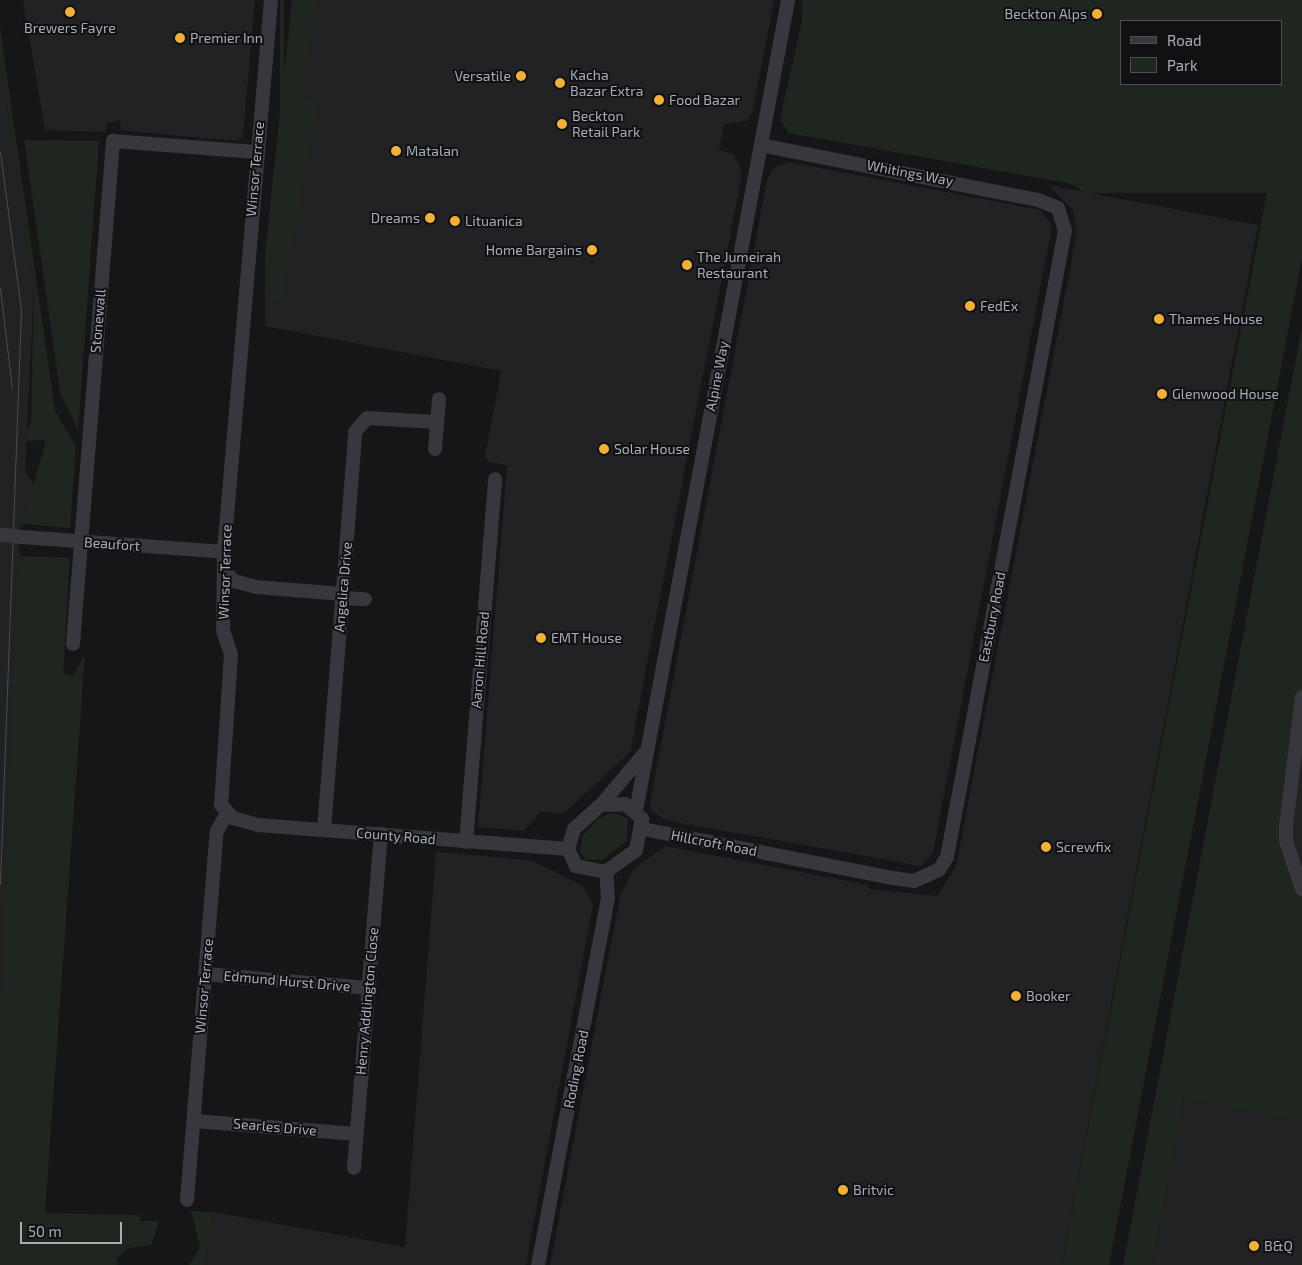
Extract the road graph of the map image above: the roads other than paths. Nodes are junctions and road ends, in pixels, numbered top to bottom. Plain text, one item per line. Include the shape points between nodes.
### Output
1 (271, 0) edge
2 (788, 0) edge
3 (761, 145) junction
4 (256, 152) junction
5 (1058, 208) joint
6 (439, 399) dead end
7 (436, 422) junction
8 (435, 450) dead end
9 (494, 479) dead end
10 (1, 535) edge
11 (81, 542) junction
12 (224, 552) junction
13 (227, 574) junction
14 (343, 596) junction
15 (365, 599) dead end
16 (73, 644) dead end
17 (1302, 697) edge
18 (646, 752) junction
19 (601, 805) junction
20 (636, 812) junction
21 (226, 813) junction
22 (324, 830) junction
23 (643, 830) junction
24 (381, 834) junction
25 (466, 842) junction
26 (568, 849) junction
27 (785, 857) joint
28 (606, 872) junction
29 (1302, 889) edge
30 (205, 974) junction
31 (368, 988) junction
32 (194, 1121) junction
33 (356, 1134) junction
34 (354, 1168) dead end
35 (187, 1200) dead end
36 (538, 1265) edge

1 - 4 street, Winsor Terrace
2 - 3 street, Alpine Way
3 - 5 street, Whitings Way via 924,176
3 - 18 street, Alpine Way
4 - 11 street, Stonewall via 113,141
4 - 12 street, Winsor Terrace
5 - 27 street, Eastbury Road via 1065,231 947,857 939,870 914,880
6 - 7 street
7 - 8 street
7 - 14 street, Angelica Drive via 367,418 359,423
9 - 25 street, Aaron Hill Road
10 - 11 street, Beaufort, bridge
11 - 12 street, Beaufort
11 - 16 street, Stonewall
12 - 13 street, Winsor Terrace
13 - 14 street via 234,581 256,587
13 - 21 street, Winsor Terrace via 223,630 231,655 220,797
14 - 15 street
14 - 22 street, Angelica Drive
17 - 29 street via 1286,841
18 - 19 street, Alpine Way
18 - 20 street, Alpine Way
19 - 20 street via 624,804
19 - 26 street, Alpine Way via 574,829
20 - 23 street
21 - 22 street, County Road via 257,825
21 - 30 street, Winsor Terrace via 217,831
22 - 24 street, County Road
23 - 27 street, Hillcroft Road
23 - 28 street via 630,858
24 - 25 street, County Road
24 - 31 street, Henry Addlington Close
25 - 26 street, County Road
26 - 28 street via 583,871
28 - 36 street, Roding Road via 608,898
30 - 31 street, Edmund Hurst Drive
30 - 32 street, Winsor Terrace
31 - 33 street, Henry Addlington Close
32 - 33 street, Searles Drive
32 - 35 street, Winsor Terrace
33 - 34 street, Henry Addlington Close

